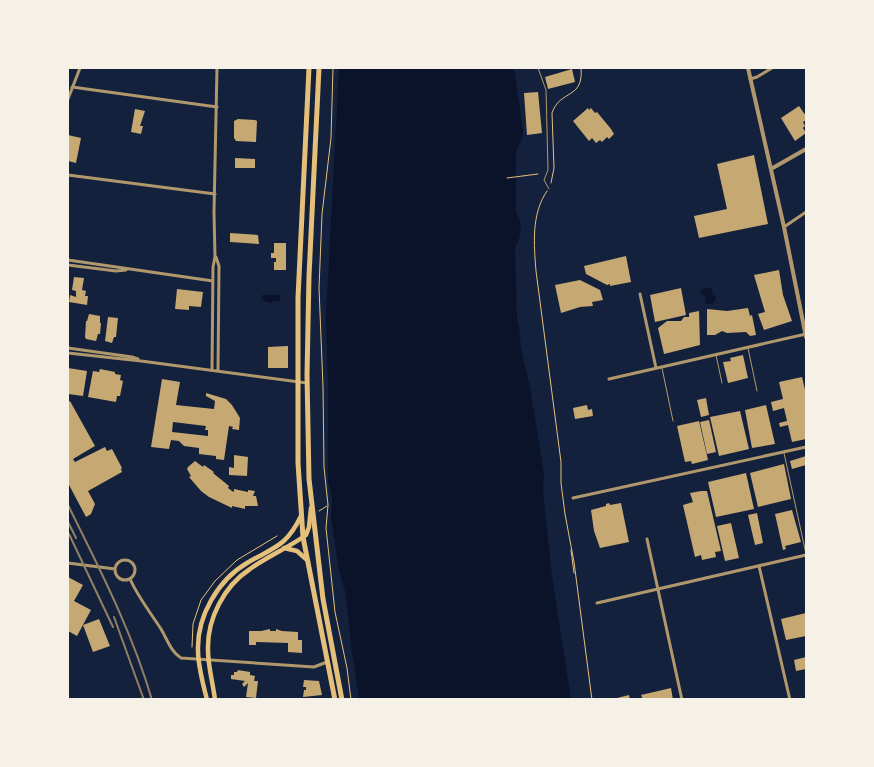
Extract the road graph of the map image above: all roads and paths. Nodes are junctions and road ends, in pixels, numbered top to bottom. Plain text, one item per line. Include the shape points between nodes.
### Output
1 (80, 68) edge
2 (217, 68) edge
3 (309, 68) edge
4 (319, 68) edge
5 (334, 68) edge
6 (538, 68) edge
7 (581, 68) edge
8 (748, 68) edge
9 (772, 68) edge
10 (750, 79) junction
11 (72, 88) junction
12 (68, 99) edge
13 (217, 107) junction
14 (806, 149) edge
15 (771, 169) junction
16 (538, 174) dead end
17 (68, 175) edge
18 (507, 178) dead end
19 (549, 188) junction
20 (215, 194) junction
21 (806, 212) edge
22 (784, 227) junction
23 (215, 257) junction
24 (68, 260) edge
25 (68, 265) edge
26 (126, 269) junction
27 (213, 281) junction
28 (640, 294) dead end
29 (804, 315) edge
30 (806, 335) edge
31 (748, 347) junction
32 (68, 348) edge
33 (68, 353) edge
34 (716, 354) junction
35 (141, 360) junction
36 (661, 367) junction
37 (656, 368) junction
38 (212, 370) junction
39 (218, 371) junction
40 (610, 379) dead end
41 (297, 382) junction
42 (722, 383) dead end
43 (308, 384) junction
44 (757, 391) dead end
45 (673, 421) dead end
46 (806, 447) edge
47 (784, 452) junction
48 (573, 498) dead end
49 (328, 505) junction
50 (311, 506) junction
51 (320, 511) dead end
52 (301, 516) junction
53 (277, 536) dead end
54 (303, 538) junction
55 (647, 539) dead end
56 (284, 548) junction
57 (806, 554) edge
58 (306, 559) junction
59 (237, 560) dead end
60 (68, 563) edge
61 (759, 566) junction
62 (115, 569) junction
63 (130, 579) junction
64 (658, 589) junction
65 (597, 603) dead end
66 (198, 660) junction
67 (208, 660) junction
68 (327, 662) junction
69 (207, 700) edge
70 (215, 700) edge
71 (335, 700) edge
72 (342, 700) edge
73 (351, 700) edge
74 (592, 700) edge
75 (682, 700) edge
76 (790, 700) edge

1 - 11 street
2 - 13 street
3 - 41 highway
4 - 43 highway via 309,276
5 - 49 path via 319,288
6 - 19 lane via 546,90 548,170 544,180
7 - 19 path via 578,89 555,105 552,113 554,168
8 - 10 street
9 - 10 street
10 - 15 street
11 - 12 street
11 - 13 street
13 - 20 street
14 - 15 street
15 - 22 street
16 - 18 path
17 - 20 street
19 - 74 path via 536,217 536,272 565,518
20 - 23 street
21 - 22 street
22 - 29 street
23 - 27 street
23 - 39 street via 219,266
24 - 26 street
25 - 26 street via 116,271
26 - 27 street
27 - 38 street
28 - 37 street
29 - 30 street
30 - 31 street
31 - 34 street
31 - 44 lane
32 - 35 street
33 - 35 street
34 - 36 street
34 - 42 lane
35 - 38 street
36 - 37 street
36 - 45 lane
37 - 40 street
38 - 39 street
39 - 41 street
41 - 43 street
41 - 52 highway
43 - 50 highway
46 - 47 street
47 - 48 street
47 - 57 lane
49 - 51 path
49 - 73 path via 326,528 335,612
50 - 54 main road via 308,532
50 - 72 highway via 323,599
52 - 54 highway
52 - 66 main road via 286,540 244,564 216,592 201,628
53 - 59 path
54 - 56 main road
54 - 58 highway
55 - 64 street
56 - 58 main road via 297,551
56 - 67 main road via 248,570 222,598 210,628
57 - 61 street
58 - 68 highway
60 - 62 street
61 - 64 street
61 - 76 street
62 - 63 street via 120,579
62 - 63 street via 120,562 129,561 135,568
63 - 66 street via 175,653 181,658
64 - 65 street
64 - 75 street
66 - 67 street
66 - 69 main road
67 - 68 street via 314,667
67 - 70 main road
68 - 71 highway

